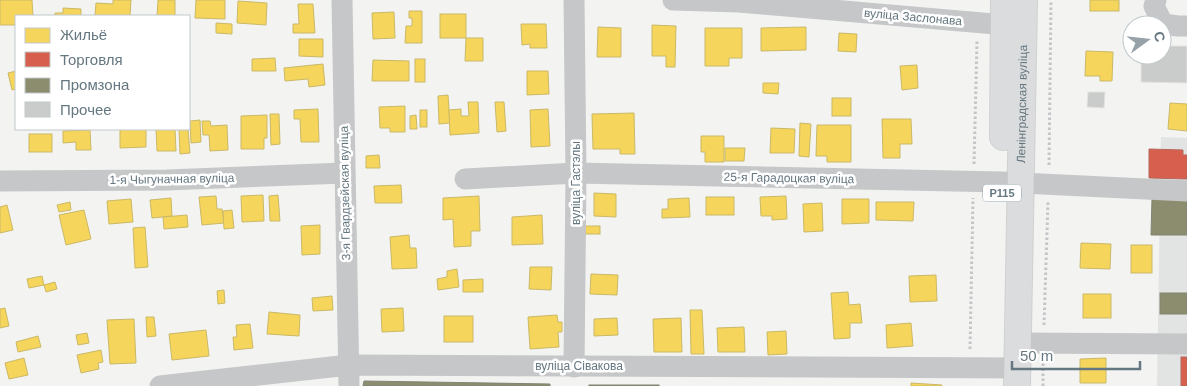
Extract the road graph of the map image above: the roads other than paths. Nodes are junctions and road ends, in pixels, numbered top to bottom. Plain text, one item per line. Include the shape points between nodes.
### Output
1 (342, 0) edge
2 (574, 0) edge
3 (673, 0) edge
4 (1004, 0) edge
5 (1024, 0) edge
6 (1156, 0) edge
7 (739, 1) edge
8 (1013, 26) junction
9 (1187, 26) edge
10 (344, 173) junction
11 (576, 173) junction
12 (465, 178) dead end
13 (0, 181) edge
14 (1011, 183) junction
15 (1187, 191) edge
16 (1018, 343) junction
17 (1187, 344) edge
18 (349, 365) junction
19 (574, 366) junction
20 (1008, 377) edge
21 (167, 385) edge
22 (349, 386) edge

1 - 10 street, 3-я Гвардзейская вуліца
2 - 11 street, вуліца Гастэлы
3 - 7 street, вуліца Заслонава
4 - 8 main road, Ленінградская вуліца / Р115
5 - 8 main road, Ленінградская вуліца / Р115
6 - 9 street via 1154,6 1163,24
7 - 8 street, вуліца Заслонава
8 - 14 main road, Ленінградская вуліца / Р115
10 - 13 street, 1-я Чыгуначная вуліца via 167,180
10 - 18 street, 3-я Гвардзейская вуліца
11 - 12 street, 25-я Гарадоцкая вуліца
11 - 14 street, 25-я Гарадоцкая вуліца
11 - 19 street, вуліца Гастэлы
14 - 15 street, 25-я Гарадоцкая вуліца
14 - 16 main road, Ленінградская вуліца / Р115
14 - 20 main road, Ленінградская вуліца / Р115
16 - 17 street
16 - 20 main road, Ленінградская вуліца / Р115
18 - 19 street, вуліца Сівакова
18 - 21 street, вуліца Сівакова
18 - 22 street, 3-я Гвардзейская вуліца
19 - 20 street, вуліца Сівакова

